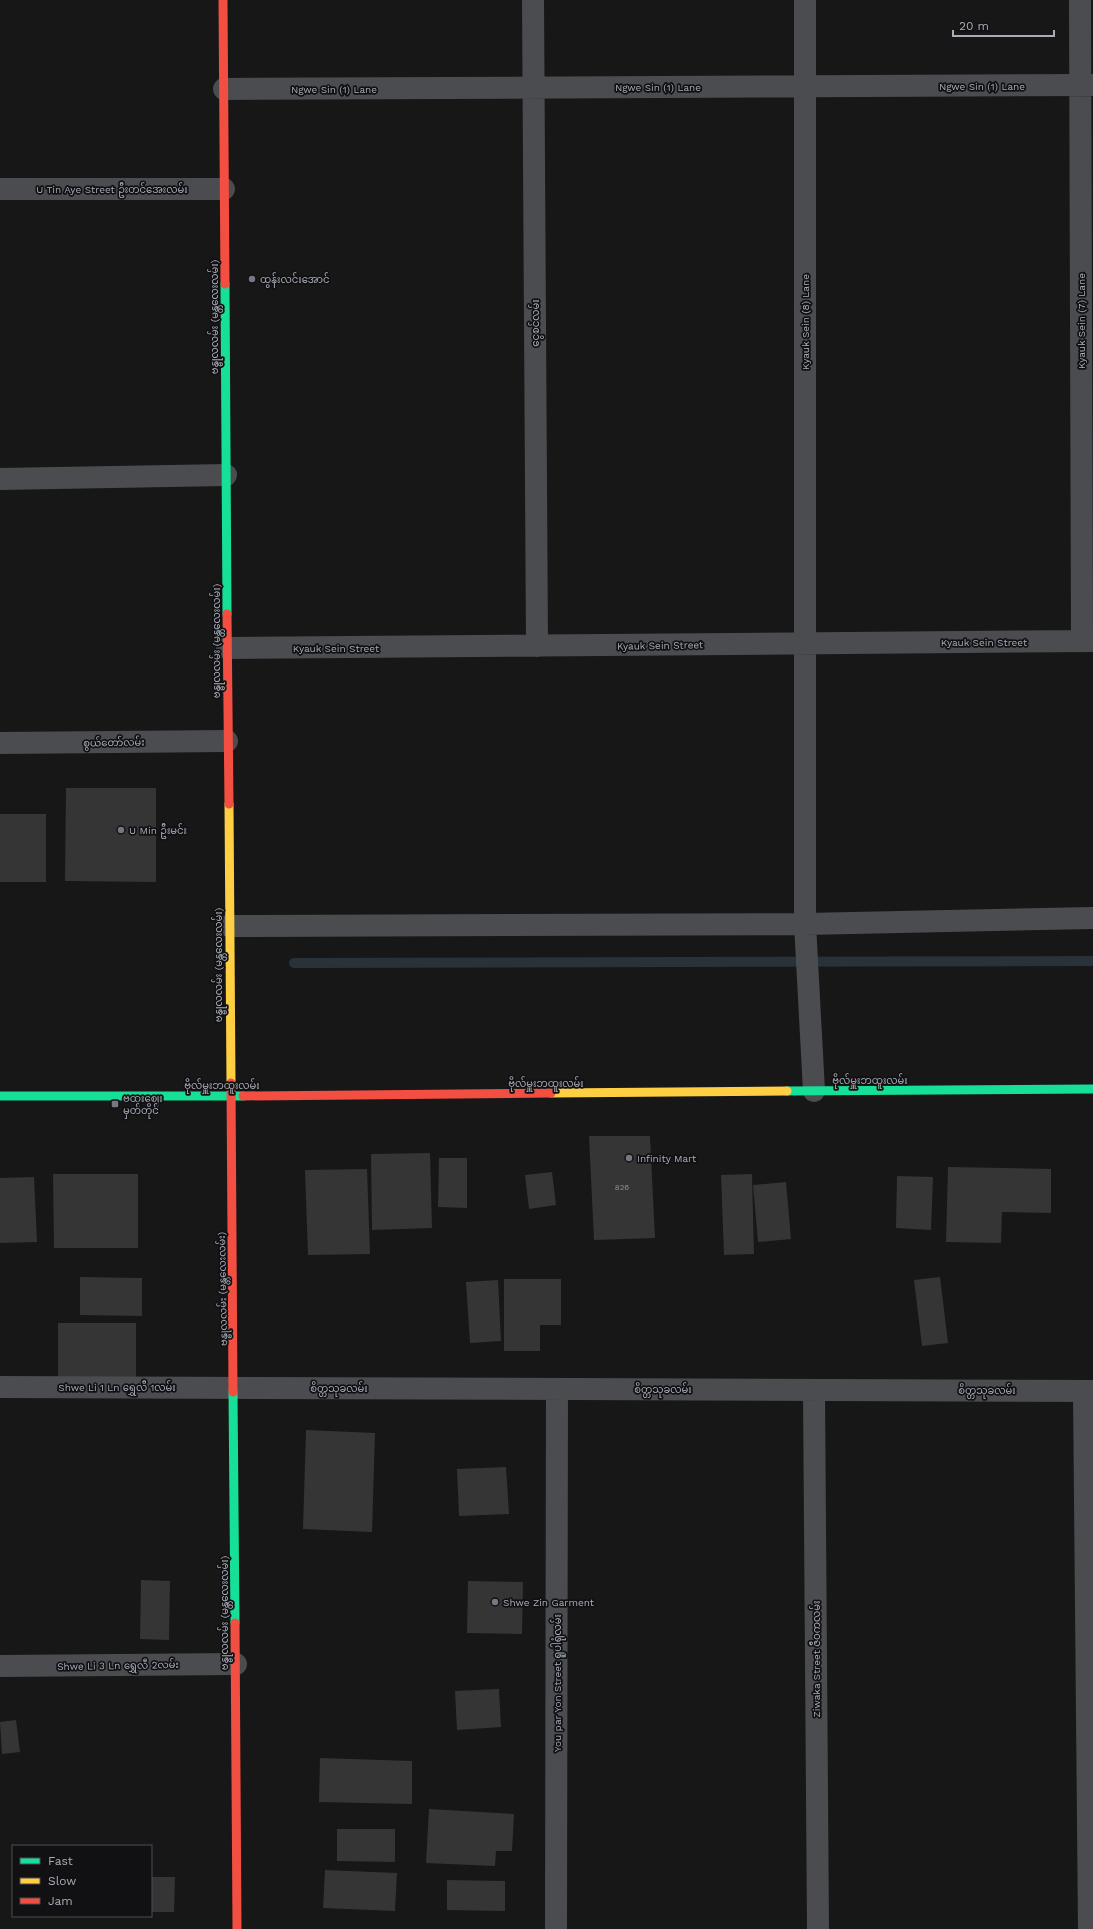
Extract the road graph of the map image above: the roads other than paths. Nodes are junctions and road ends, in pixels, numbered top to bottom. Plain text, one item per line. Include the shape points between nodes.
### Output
1 (223, 0) edge
2 (533, 0) edge
3 (805, 0) edge
4 (1080, 0) edge
5 (1086, 86) edge
6 (805, 87) junction
7 (534, 88) junction
8 (224, 89) junction
9 (0, 189) edge
10 (224, 189) junction
11 (226, 474) junction
12 (0, 479) edge
13 (1087, 641) edge
14 (806, 644) junction
15 (537, 646) junction
16 (227, 648) junction
17 (228, 741) junction
18 (0, 743) edge
19 (1093, 918) edge
20 (229, 926) junction
21 (806, 932) junction
22 (1093, 1089) edge
23 (814, 1092) junction
24 (0, 1096) edge
25 (230, 1096) junction
26 (0, 1387) edge
27 (234, 1388) junction
28 (557, 1388) junction
29 (814, 1390) junction
30 (1088, 1391) edge
31 (236, 1664) junction
32 (0, 1666) edge
33 (237, 1929) edge
34 (556, 1929) edge
35 (818, 1929) edge
36 (1089, 1929) edge

1 - 8 street, ဗန္ဓုလလမ်း (မန္တလေးလမ်း)
2 - 7 street, ငွေစင်လမ်း
3 - 6 street, Kyauk Sein (8) Lane
4 - 5 street, Kyauk Sein (7) Lane
5 - 6 street, Ngwe Sin (1) Lane
5 - 13 street, Kyauk Sein (7) Lane
6 - 7 street, Ngwe Sin (1) Lane
6 - 14 street, Kyauk Sein (8) Lane
7 - 8 street, Ngwe Sin (1) Lane
7 - 15 street, ငွေစင်လမ်း
8 - 10 street, ဗန္ဓုလလမ်း (မန္တလေးလမ်း)
9 - 10 street, U Tin Aye Street ဦးတင်အေးလမ်း
10 - 11 street, ဗန္ဓုလလမ်း (မန္တလေးလမ်း)
11 - 12 street
11 - 16 street, ဗန္ဓုလလမ်း (မန္တလေးလမ်း)
13 - 14 street, Kyauk Sein Street
14 - 15 street, Kyauk Sein Street
14 - 21 street, Kyauk Sein (8) Lane
15 - 16 street, Kyauk Sein Street
16 - 17 street, ဗန္ဓုလလမ်း (မန္တလေးလမ်း)
17 - 18 street, စွယ်တော်လမ်း
17 - 20 street, ဗန္ဓုလလမ်း (မန္တလေးလမ်း)
19 - 21 street
20 - 21 street
20 - 25 street, ဗန္ဓုလလမ်း (မန္တလေးလမ်း)
21 - 23 street, Kyauk Sein (8) Lane
22 - 23 street, ဗိုလ်မှူးဘထူးလမ်း
23 - 25 street, ဗိုလ်မှူးဘထူးလမ်း
24 - 25 street, ဗိုလ်မှူးဘထူးလမ်း
25 - 27 street, ဗန္ဓုလလမ်း (မန္တလေးလမ်း)
26 - 27 street, Shwe Li 1 Ln ရွှေလီ 1လမ်း
27 - 28 street, စိတ္တသုခလမ်း
27 - 31 street, ဗန္ဓုလလမ်း (မန္တလေးလမ်း)
28 - 29 street, စိတ္တသုခလမ်း
28 - 34 street, You par Yon Street ရူပါရုံလမ်း
29 - 30 street, စိတ္တသုခလမ်း
29 - 35 street, Ziwaka Street ဇီဝကလမ်း
30 - 36 street
31 - 32 street, Shwe Li 3 Ln ရွှေလီ 2လမ်း
31 - 33 street, ဗန္ဓုလလမ်း (မန္တလေးလမ်း)

